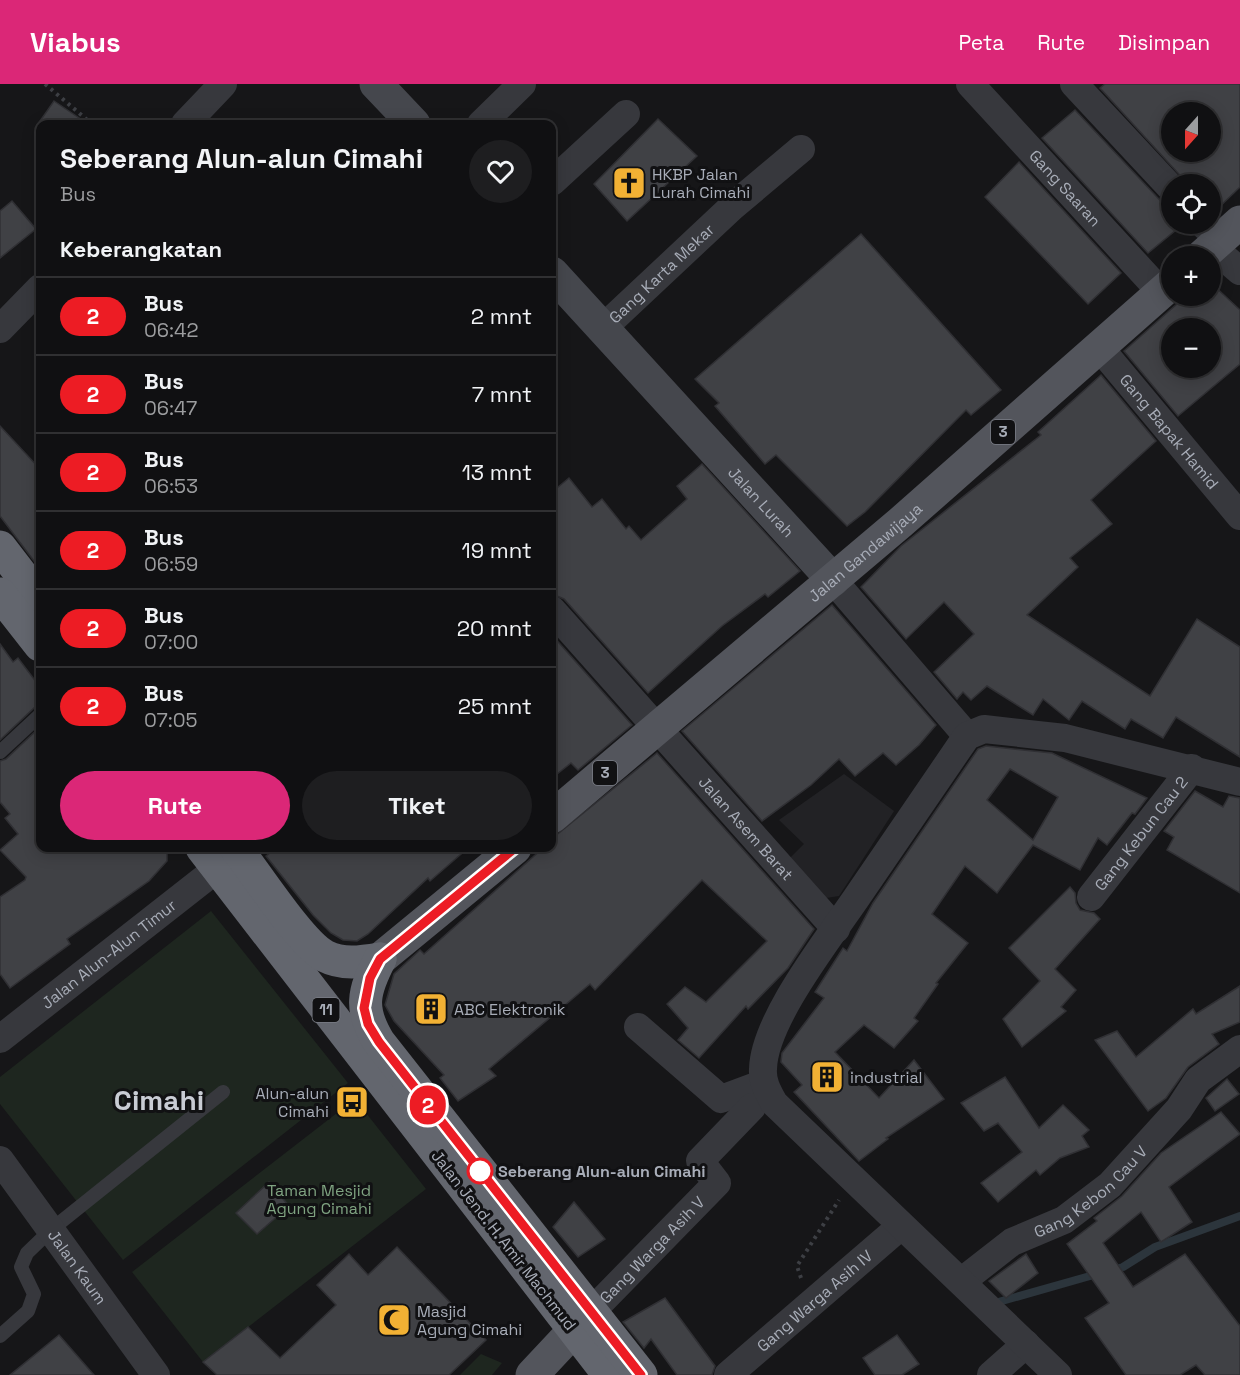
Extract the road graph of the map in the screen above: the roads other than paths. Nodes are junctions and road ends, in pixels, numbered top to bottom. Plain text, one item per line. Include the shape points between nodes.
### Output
1 (223, 84) edge
2 (376, 84) edge
3 (522, 84) edge
4 (970, 84) edge
5 (1074, 84) edge
6 (626, 114) dead end
7 (189, 120) edge
8 (410, 120) edge
9 (485, 120) edge
10 (801, 149) dead end
11 (1161, 177) edge
12 (556, 178) edge
13 (1215, 238) edge
14 (1240, 271) edge
15 (556, 277) edge
16 (1161, 282) edge
17 (1161, 291) edge
18 (36, 292) edge
19 (603, 328) junction
20 (0, 329) edge
21 (1099, 347) junction
22 (1240, 516) edge
23 (0, 548) edge
24 (833, 580) junction
25 (0, 594) edge
26 (36, 594) edge
27 (556, 614) edge
28 (36, 640) edge
29 (36, 719) edge
30 (658, 729) junction
31 (967, 736) junction
32 (0, 752) edge
33 (1192, 768) junction
34 (1240, 782) edge
35 (556, 814) edge
36 (510, 852) edge
37 (219, 854) edge
38 (1091, 897) dead end
39 (836, 929) junction
40 (380, 959) junction
41 (638, 1027) dead end
42 (0, 1039) edge
43 (1240, 1049) edge
44 (223, 1092) dead end
45 (758, 1095) junction
46 (0, 1160) edge
47 (901, 1227) junction
48 (52, 1229) junction
49 (962, 1281) junction
50 (582, 1320) junction
51 (0, 1336) edge
52 (1026, 1344) junction
53 (156, 1375) edge
54 (532, 1375) edge
55 (609, 1375) edge
56 (641, 1375) edge
57 (728, 1375) edge
58 (991, 1375) edge
59 (1058, 1375) edge

1 - 7 street
2 - 8 main road
3 - 9 street
4 - 16 street, Gang Saaran
5 - 11 street
6 - 12 street
10 - 19 street, Gang Karta Mekar via 732,207
13 - 14 street
15 - 19 main road, Jalan Lurah
17 - 21 main road, Jalan Gandawijaya / 3
18 - 20 street
19 - 24 main road, Jalan Lurah
21 - 22 street, Gang Bapak Hamid
21 - 24 main road, Jalan Gandawijaya / 3
23 - 26 highway
24 - 30 main road, Jalan Gandawijaya / 3
24 - 31 street, Jalan Lurah
25 - 28 highway
27 - 30 street, Jalan Asem Barat
29 - 32 lane
30 - 35 main road, Jalan Gandawijaya / 3
30 - 39 street, Jalan Asem Barat
31 - 33 street via 984,729 1065,738
31 - 39 street
33 - 34 street
33 - 38 street, Gang Kebun Cau 2
36 - 40 main road
37 - 40 highway via 316,950 340,962
37 - 42 street, Jalan Alun-Alun Timur
37 - 50 highway, Jalan Jend. H. Amir Machmud / 11
39 - 45 street via 783,1010 769,1039
40 - 50 highway, Jalan Jend. H. Amir Machmud / 11 via 370,978 364,1008 373,1033
41 - 45 street via 721,1099
43 - 49 street, Gang Kebon Cau V via 1198,1080 1179,1109 1110,1185 1064,1220 1012,1242
44 - 48 lane
45 - 47 street via 774,1103
45 - 50 street, Gang Warga Asih V via 700,1161 717,1183
46 - 48 street, Jalan Kaum
47 - 49 street
47 - 57 street, Gang Warga Asih IV
48 - 51 lane via 27,1253 21,1267 34,1294 28,1311
48 - 53 street, Jalan Kaum
49 - 52 street
50 - 54 main road
50 - 55 highway, Jalan Jend. H. Amir Machmud / 11
50 - 56 highway, Jalan Jend. H. Amir Machmud / 11
52 - 58 street
52 - 59 street

